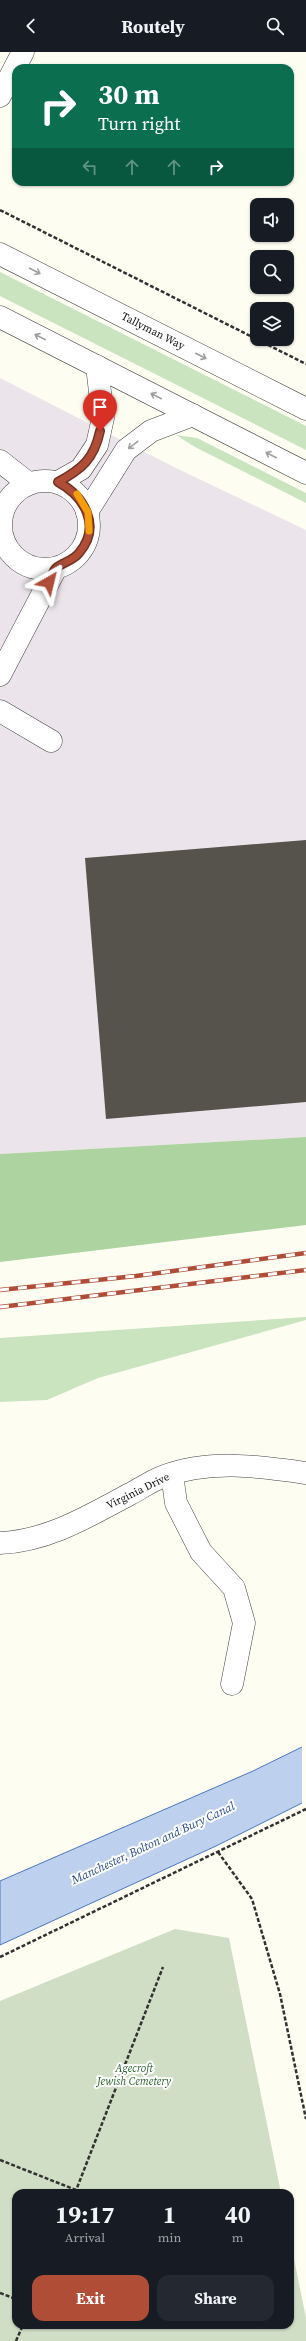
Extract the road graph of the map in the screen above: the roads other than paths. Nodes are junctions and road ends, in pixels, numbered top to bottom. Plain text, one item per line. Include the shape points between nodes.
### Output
1 (23, 52) edge
2 (17, 64) edge
3 (12, 73) edge
4 (0, 96) edge
5 (0, 254) edge
6 (0, 317) edge
7 (97, 366) junction
8 (306, 409) edge
9 (193, 415) junction
10 (0, 462) edge
11 (306, 473) edge
12 (58, 482) junction
13 (28, 483) junction
14 (88, 512) junction
15 (56, 568) junction
16 (0, 675) edge
17 (0, 711) edge
18 (51, 741) dead end
19 (306, 1473) edge
20 (172, 1474) junction
21 (0, 1543) edge
22 (232, 1684) dead end

1 - 2 street
3 - 4 street
5 -> 8 street, Tallyman Way
7 -> 6 street
9 -> 7 street
7 - 12 street via 103,418 97,445 80,469
11 -> 9 street
9 -> 14 street via 151,431 126,450
10 - 13 street
12 - 13 street via 43,480
12 - 14 street via 76,494
13 - 15 street via 6,502 0,532 5,546 14,558 27,566 41,570
14 - 15 street via 90,526 87,541 80,553
15 - 16 street
17 - 18 street
19 - 20 street, Virginia Drive via 262,1466 233,1465 205,1467
20 - 21 street, Virginia Drive via 65,1529
20 - 22 street via 176,1503 202,1552 234,1588 244,1623

